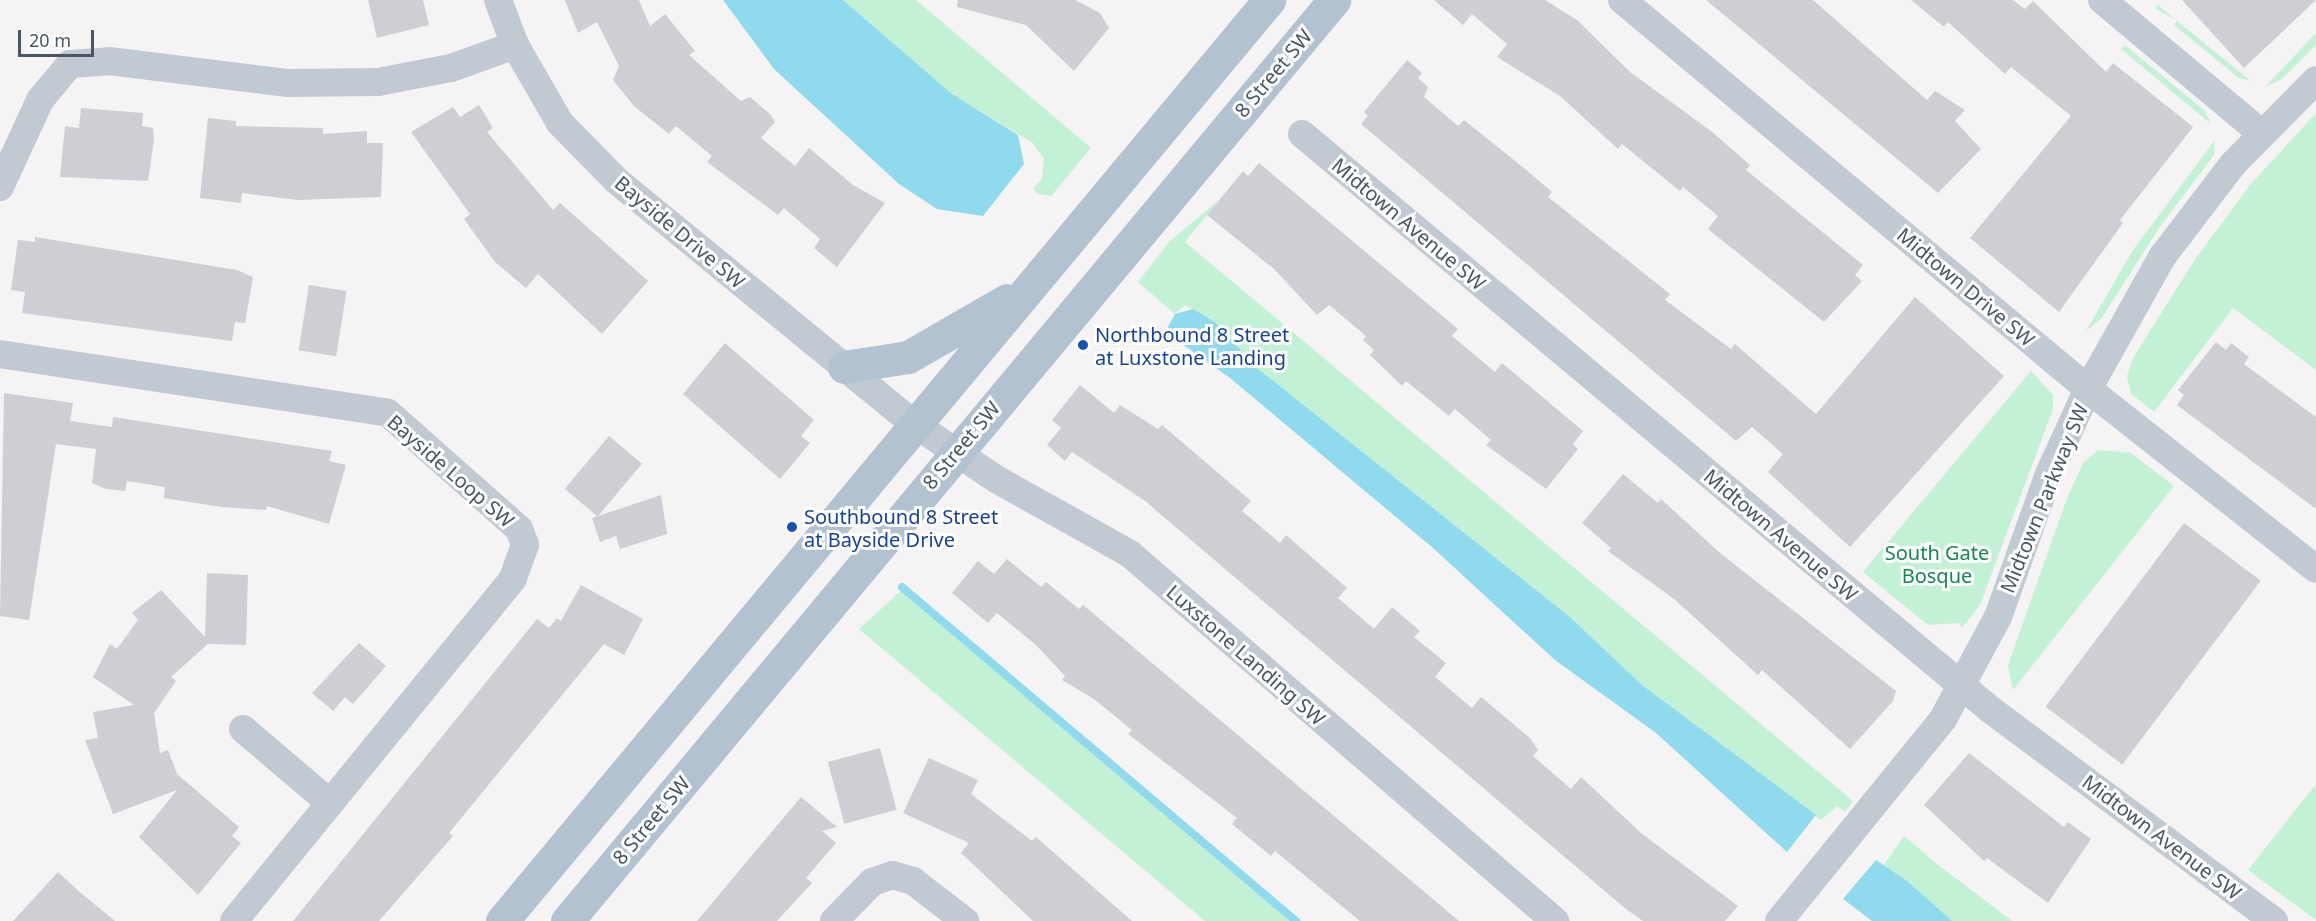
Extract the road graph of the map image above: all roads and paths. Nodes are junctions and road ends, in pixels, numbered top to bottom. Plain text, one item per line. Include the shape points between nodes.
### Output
1 (498, 0) edge
2 (1269, 0) edge
3 (1334, 0) edge
4 (1622, 0) edge
5 (2102, 0) edge
6 (515, 45) junction
7 (2316, 80) edge
8 (1302, 134) dead end
9 (2261, 134) junction
10 (0, 187) edge
11 (1031, 285) junction
12 (0, 354) edge
13 (844, 367) junction
14 (2088, 389) junction
15 (913, 423) junction
16 (955, 452) junction
17 (2316, 569) edge
18 (1961, 685) junction
19 (243, 729) dead end
20 (330, 803) junction
21 (234, 921) edge
22 (502, 921) edge
23 (567, 921) edge
24 (834, 921) edge
25 (965, 921) edge
26 (1555, 921) edge
27 (1779, 921) edge
28 (2274, 921) edge

1 - 6 street, Bayside Drive SW
2 - 11 main road
3 - 16 main road, 8 Street SW
4 - 14 street, Midtown Drive SW
5 - 9 street
6 - 10 street via 451,68 378,82 287,83 109,61 70,64 40,100
6 - 13 street, Bayside Drive SW via 560,123 617,181
7 - 9 street, Midtown Parkway SW
8 - 18 street, Midtown Avenue SW
9 - 14 street, Midtown Parkway SW via 2162,257
11 - 13 main road via 908,357
11 - 15 main road
12 - 20 street, Bayside Loop SW via 388,413 519,529 525,545 512,580
13 - 15 street, Bayside Drive SW
14 - 17 street, Midtown Drive SW
14 - 18 street, Midtown Parkway SW via 2049,474 1998,617
15 - 16 street, Luxstone Landing SW
15 - 22 main road
16 - 23 main road, 8 Street SW
16 - 26 street, Luxstone Landing SW via 1130,554
18 - 27 street, Midtown Parkway SW via 1943,719 1880,801
18 - 28 street, Midtown Avenue SW
19 - 20 street
20 - 21 street, Bayside Loop SW
24 - 25 street via 872,882 892,875 913,881

